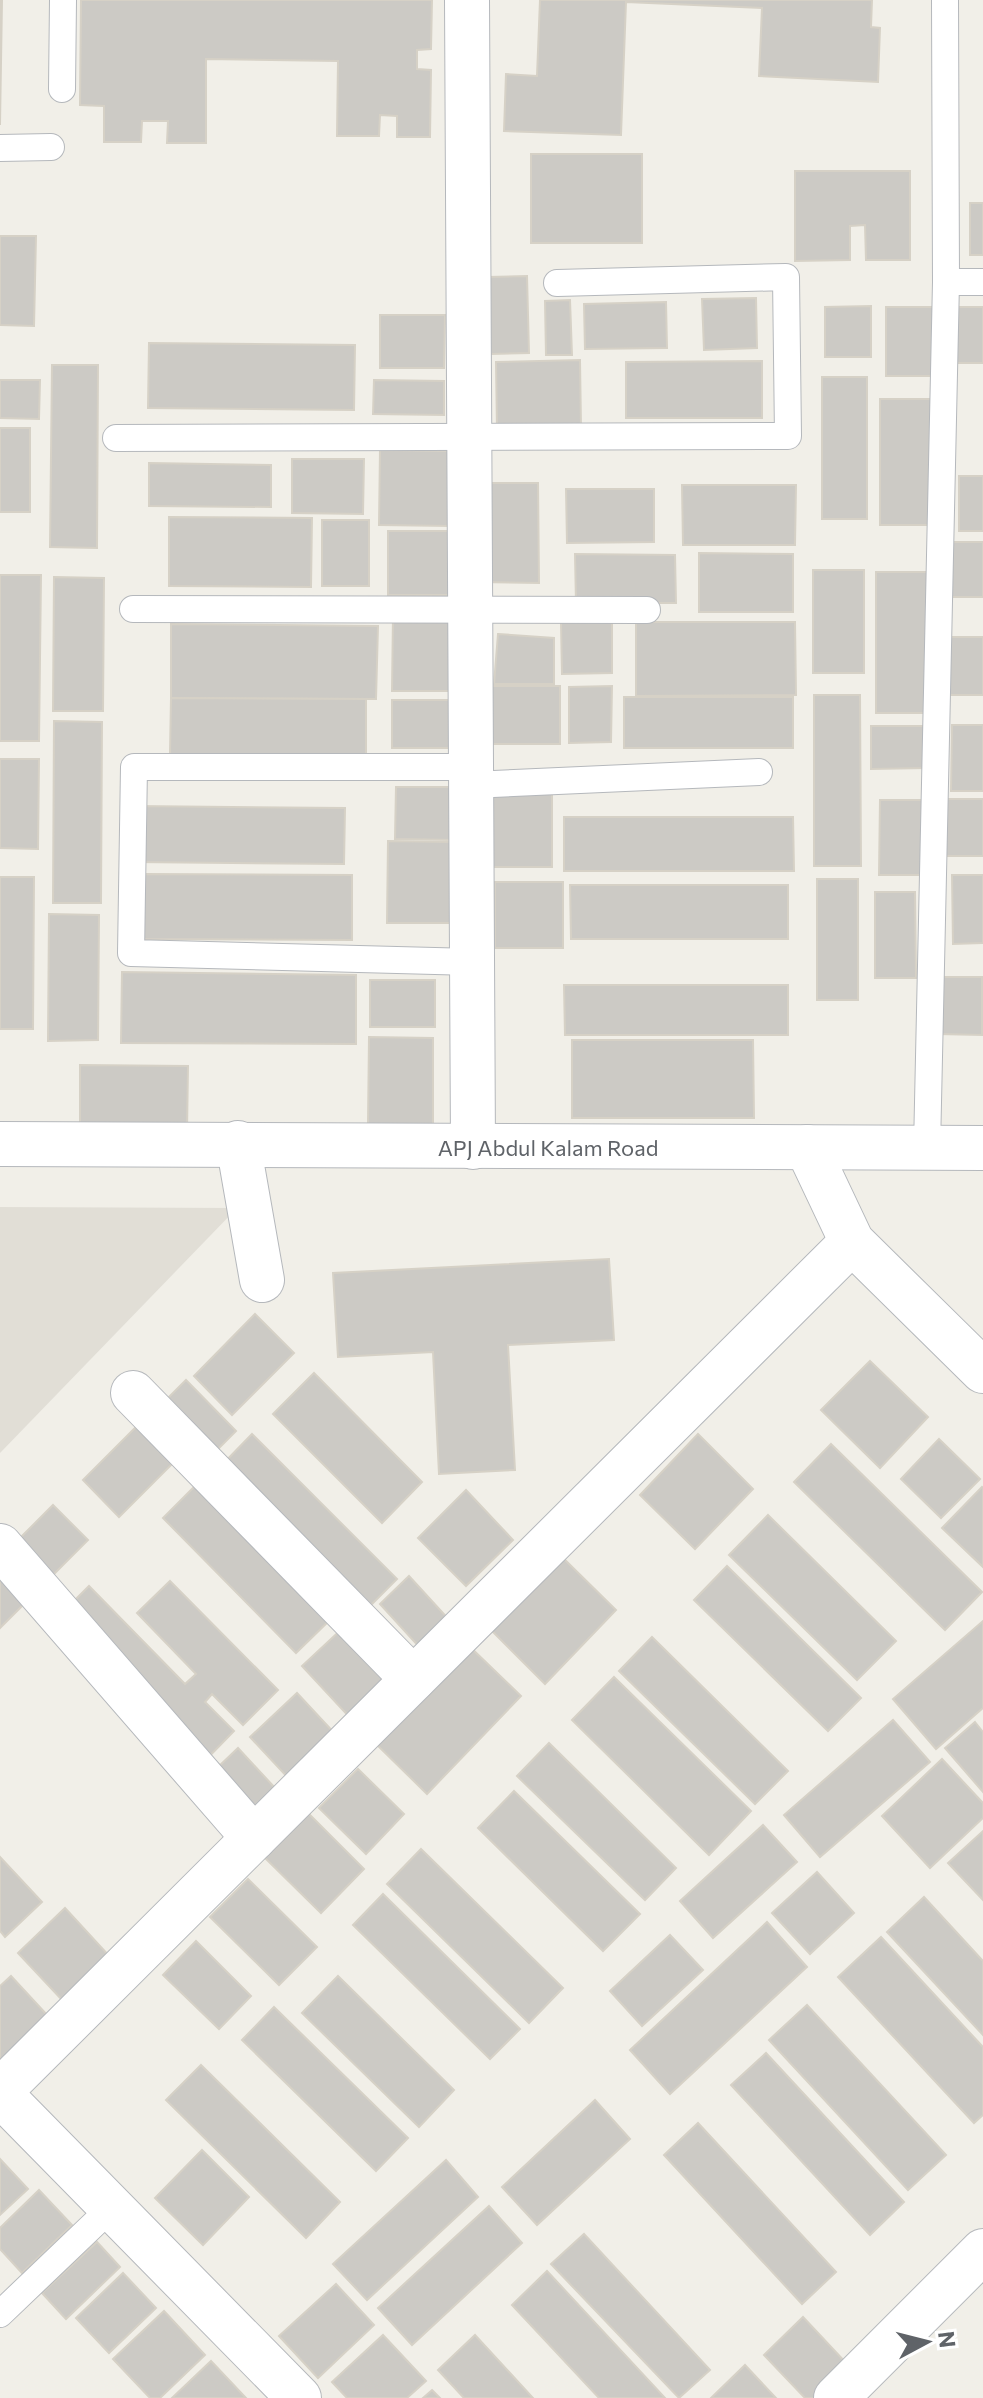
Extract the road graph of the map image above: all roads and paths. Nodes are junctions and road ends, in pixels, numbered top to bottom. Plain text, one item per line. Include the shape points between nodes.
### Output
1 (63, 0) edge
2 (467, 0) edge
3 (945, 0) edge
4 (62, 89) dead end
5 (51, 147) dead end
6 (0, 148) edge
7 (946, 282) junction
8 (983, 282) edge
9 (557, 283) dead end
10 (470, 436) junction
11 (116, 438) dead end
12 (470, 608) junction
13 (133, 609) dead end
14 (647, 610) dead end
15 (759, 772) dead end
16 (471, 776) junction
17 (473, 962) junction
18 (238, 1143) junction
19 (0, 1144) edge
20 (473, 1147) junction
21 (807, 1147) junction
22 (927, 1148) junction
23 (983, 1148) edge
24 (852, 1242) junction
25 (262, 1280) dead end
26 (983, 1371) edge
27 (133, 1393) dead end
28 (0, 1546) edge
29 (413, 1679) junction
30 (254, 1838) junction
31 (0, 2093) edge
32 (112, 2207) junction
33 (983, 2251) edge
34 (0, 2314) edge
35 (299, 2398) edge
36 (836, 2398) edge

1 - 4 lane
2 - 10 street
3 - 7 lane
5 - 6 lane
7 - 8 lane
7 - 22 lane
9 - 10 lane via 786,277 788,436
10 - 11 lane
10 - 12 street
12 - 13 lane
12 - 14 lane
12 - 16 street
15 - 16 lane
16 - 17 street
16 - 17 lane via 134,767 131,953
17 - 20 street
18 - 19 street, APJ Abdul Kalam Road
18 - 20 street, APJ Abdul Kalam Road
18 - 25 street
20 - 21 street, APJ Abdul Kalam Road
21 - 22 street, APJ Abdul Kalam Road
21 - 24 street
22 - 23 street, APJ Abdul Kalam Road
24 - 26 street
24 - 29 street
27 - 29 street
28 - 30 street
29 - 30 street
30 - 31 street
31 - 32 street
32 - 34 lane
32 - 35 street
33 - 36 street

